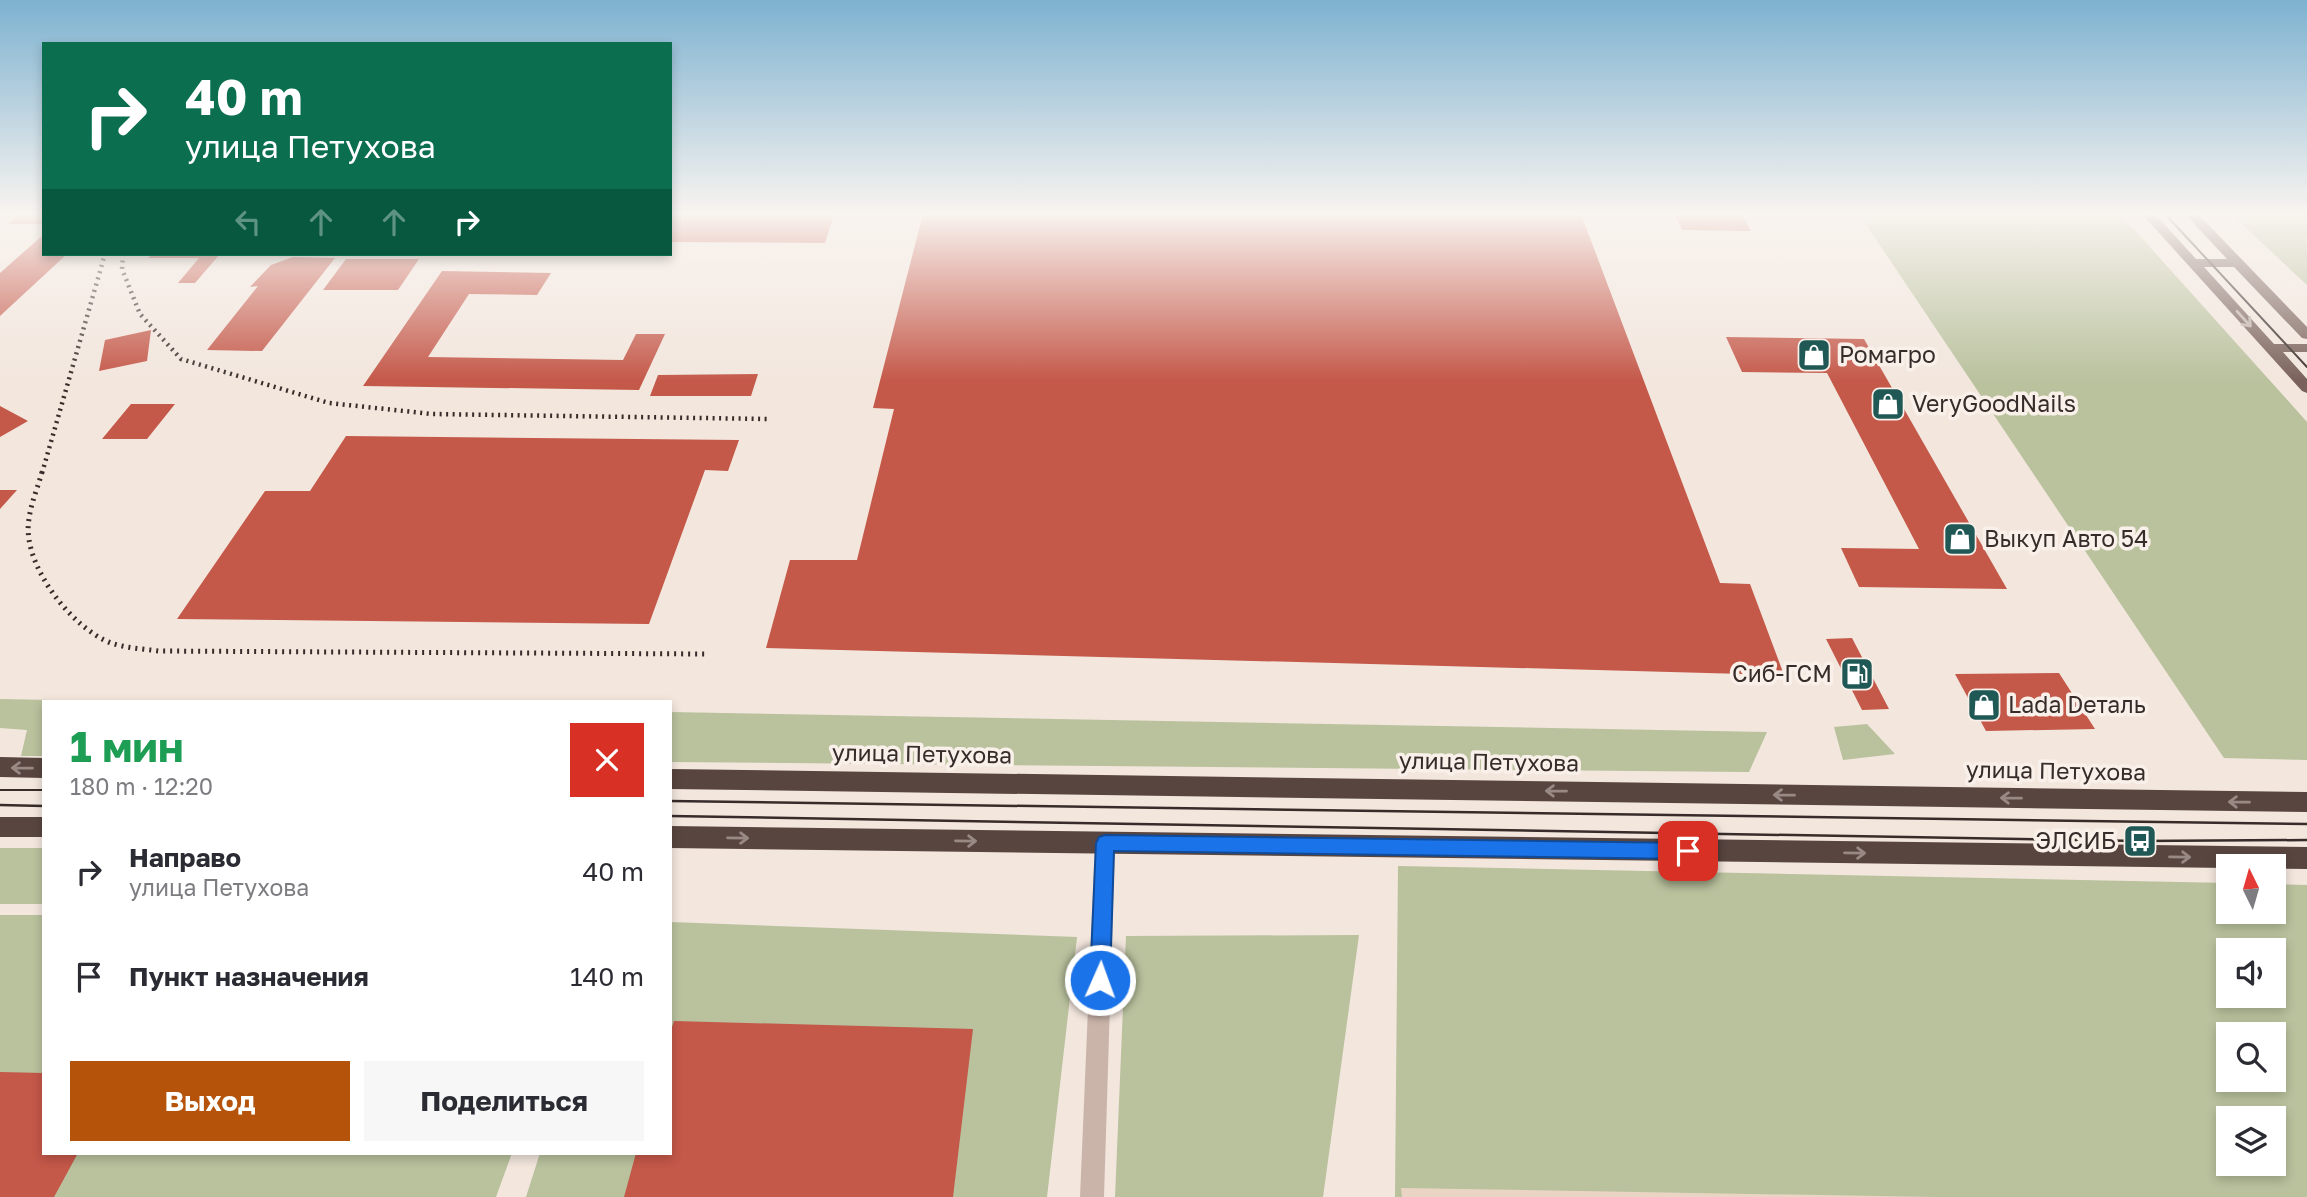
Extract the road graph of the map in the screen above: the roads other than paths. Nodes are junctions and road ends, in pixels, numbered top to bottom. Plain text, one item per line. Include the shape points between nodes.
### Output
1 (2199, 270) edge
2 (2245, 270) edge
3 (2307, 335) edge
4 (2270, 348) junction
5 (2307, 348) edge
6 (2307, 388) edge
7 (0, 767) edge
8 (42, 768) edge
9 (672, 779) edge
10 (2307, 802) edge
11 (0, 827) edge
12 (42, 827) edge
13 (672, 837) edge
14 (1105, 843) junction
15 (2307, 859) edge
16 (1092, 1197) edge

1 -> 4 main road
2 - 3 main road
4 - 5 main road
4 - 6 main road
8 -> 7 highway
10 -> 9 highway, улица Петухова
11 - 12 highway
13 -> 14 highway
14 -> 15 highway
14 - 16 street

